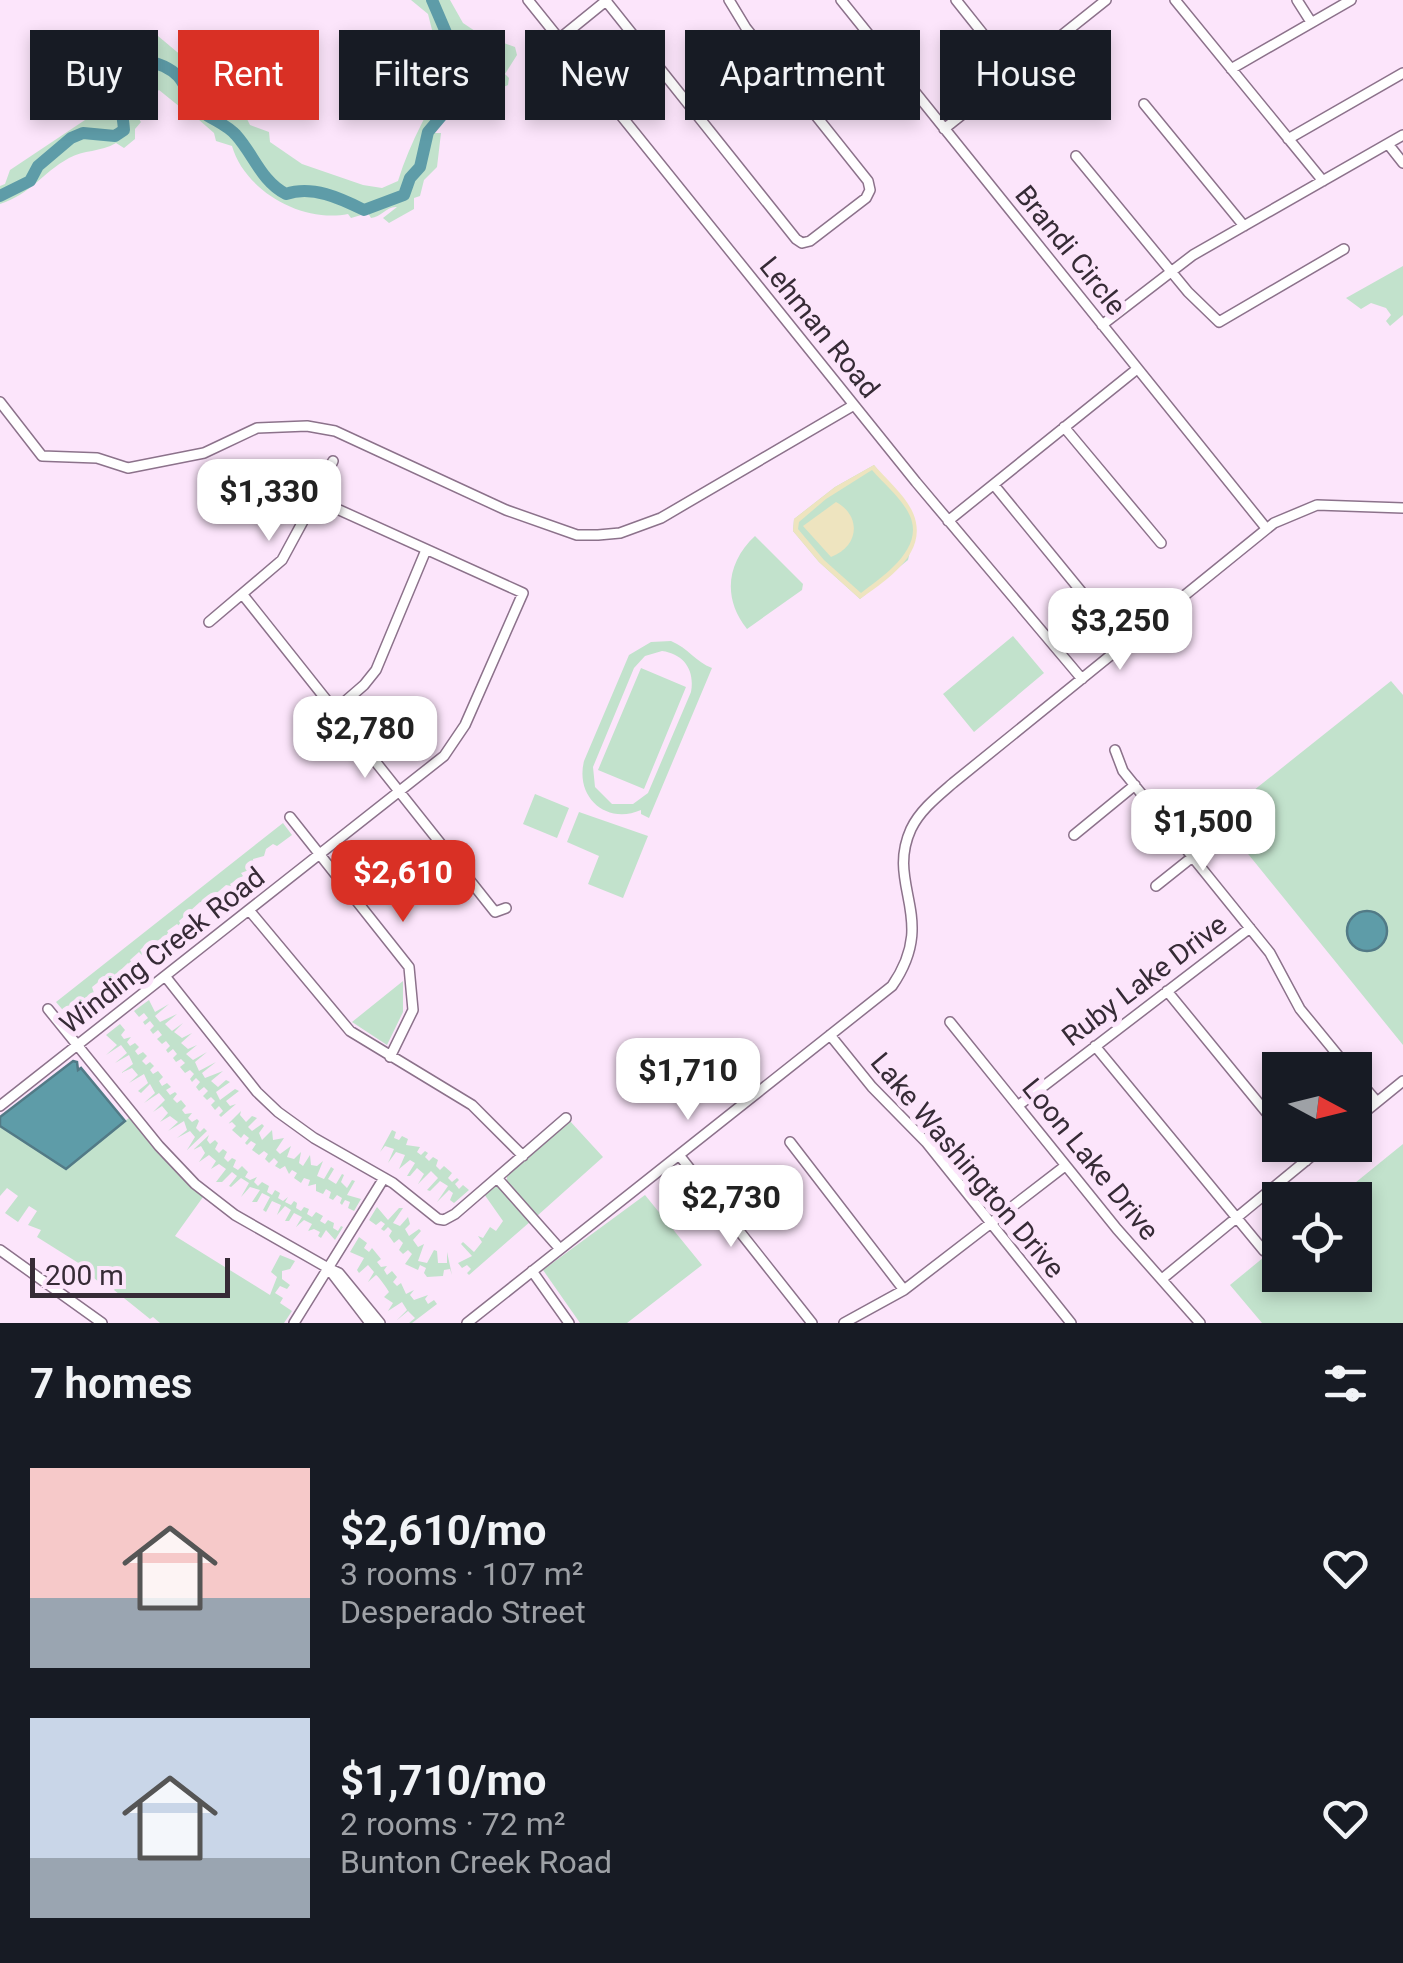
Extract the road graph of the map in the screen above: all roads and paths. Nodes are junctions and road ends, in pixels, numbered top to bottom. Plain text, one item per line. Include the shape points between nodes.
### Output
1 (528, 0) edge
2 (607, 0) edge
3 (730, 0) edge
4 (840, 0) edge
5 (1106, 0) edge
6 (1175, 0) edge
7 (1296, 0) edge
8 (1351, 0) edge
9 (958, 1) edge
10 (1311, 22) junction
11 (551, 30) edge
12 (571, 30) edge
13 (981, 30) edge
14 (1069, 30) edge
15 (1231, 69) junction
16 (1403, 73) edge
17 (1144, 104) dead end
18 (624, 120) edge
19 (956, 120) edge
20 (944, 129) junction
21 (1403, 135) edge
22 (1288, 139) junction
23 (1388, 144) junction
24 (1076, 156) dead end
25 (1403, 164) edge
26 (1323, 181) junction
27 (1244, 226) junction
28 (1344, 249) dead end
29 (1171, 271) junction
30 (1102, 324) junction
31 (1137, 369) junction
32 (0, 402) edge
33 (854, 405) junction
34 (1064, 427) junction
35 (333, 461) dead end
36 (994, 485) junction
37 (315, 499) junction
38 (1403, 508) edge
39 (948, 521) junction
40 (1266, 528) junction
41 (1161, 543) dead end
42 (426, 550) junction
43 (243, 595) junction
44 (1089, 602) dead end
45 (209, 622) dead end
46 (1082, 679) junction
47 (334, 711) junction
48 (1115, 750) dead end
49 (1134, 786) junction
50 (398, 792) junction
51 (290, 817) dead end
52 (1225, 831) dead end
53 (1074, 836) dead end
54 (321, 852) junction
55 (1192, 857) junction
56 (1156, 886) dead end
57 (506, 908) dead end
58 (249, 910) junction
59 (1250, 928) junction
60 (165, 976) junction
61 (1167, 991) junction
62 (48, 1009) dead end
63 (950, 1022) dead end
64 (830, 1035) junction
65 (77, 1045) junction
66 (1094, 1046) junction
67 (1336, 1052) edge
68 (390, 1057) junction
69 (1403, 1081) edge
70 (1372, 1096) edge
71 (1377, 1102) junction
72 (0, 1106) edge
73 (1018, 1106) junction
74 (1372, 1106) edge
75 (1262, 1107) edge
76 (566, 1118) dead end
77 (790, 1142) dead end
78 (680, 1155) junction
79 (523, 1156) junction
80 (1305, 1162) edge
81 (1065, 1166) junction
82 (384, 1178) junction
83 (498, 1178) junction
84 (1236, 1218) junction
85 (992, 1224) junction
86 (560, 1249) junction
87 (0, 1250) edge
88 (1262, 1250) edge
89 (532, 1271) junction
90 (334, 1273) junction
91 (1162, 1280) junction
92 (904, 1290) junction
93 (102, 1323) edge
94 (294, 1323) edge
95 (370, 1323) edge
96 (380, 1323) edge
97 (466, 1323) edge
98 (569, 1323) edge
99 (812, 1323) edge
100 (844, 1323) edge
101 (1070, 1323) edge
102 (1200, 1323) edge

1 - 11 street, Lehman Road
2 - 3 street via 796,239 810,241 866,198 868,182
2 - 12 street
4 - 20 street, Brandi Circle
5 - 14 street
6 - 15 street
7 - 10 street
8 - 10 street
9 - 13 street
10 - 15 street
15 - 22 street
16 - 22 street
17 - 27 street
18 - 33 street, Lehman Road
19 - 20 street
20 - 30 street, Brandi Circle
21 - 23 street
22 - 26 street
23 - 25 street
23 - 26 street
24 - 29 street
26 - 27 street
27 - 29 street
28 - 29 street via 1218,322
29 - 30 street
30 - 31 street, Brandi Circle
31 - 34 street
31 - 40 street, Brandi Circle
32 - 33 street via 42,456 97,458 128,468 204,453 257,428 335,431 506,510 577,535 620,533 661,518
33 - 39 street, Lehman Road
34 - 36 street
34 - 41 street
35 - 37 street
36 - 39 street
36 - 44 street
37 - 42 street
37 - 43 street via 282,560
38 - 40 street via 1317,506
39 - 46 street, Lehman Road
40 - 46 street
42 - 47 street via 376,670
42 - 50 street, Winding Creek Road via 523,593 457,740
43 - 45 street
43 - 47 street
46 - 64 street via 920,815 902,863 913,918 910,957 896,980
47 - 50 street
48 - 49 street
49 - 53 street
49 - 55 street
50 - 54 street, Winding Creek Road
50 - 57 street via 495,912
51 - 54 street
52 - 55 street
54 - 58 street, Winding Creek Road
54 - 68 street via 410,967 413,1010
55 - 56 street
55 - 59 street
58 - 60 street, Winding Creek Road
58 - 68 street via 341,1022
59 - 61 street, Ruby Lake Drive
59 - 67 street
60 - 65 street, Winding Creek Road
60 - 82 street via 278,1112
61 - 66 street, Ruby Lake Drive
61 - 75 street
62 - 65 street
63 - 73 street, Loon Lake Drive
64 - 78 street
64 - 85 street, Lake Washington Drive
65 - 72 street, Winding Creek Road
65 - 90 street via 195,1184
66 - 73 street, Ruby Lake Drive
66 - 84 street
68 - 79 street via 472,1105
69 - 71 street
70 - 71 street
71 - 74 street
73 - 81 street, Loon Lake Drive
76 - 79 street
77 - 92 street
78 - 86 street
78 - 99 street
79 - 83 street
80 - 84 street
81 - 85 street
81 - 91 street, Loon Lake Drive
82 - 83 street via 440,1220
82 - 90 street
83 - 86 street
84 - 88 street
84 - 91 street
85 - 92 street
85 - 101 street, Lake Washington Drive
86 - 89 street
87 - 93 street
89 - 97 street
89 - 98 street
90 - 94 street
90 - 95 street
90 - 96 street
91 - 102 street, Loon Lake Drive
92 - 100 street

